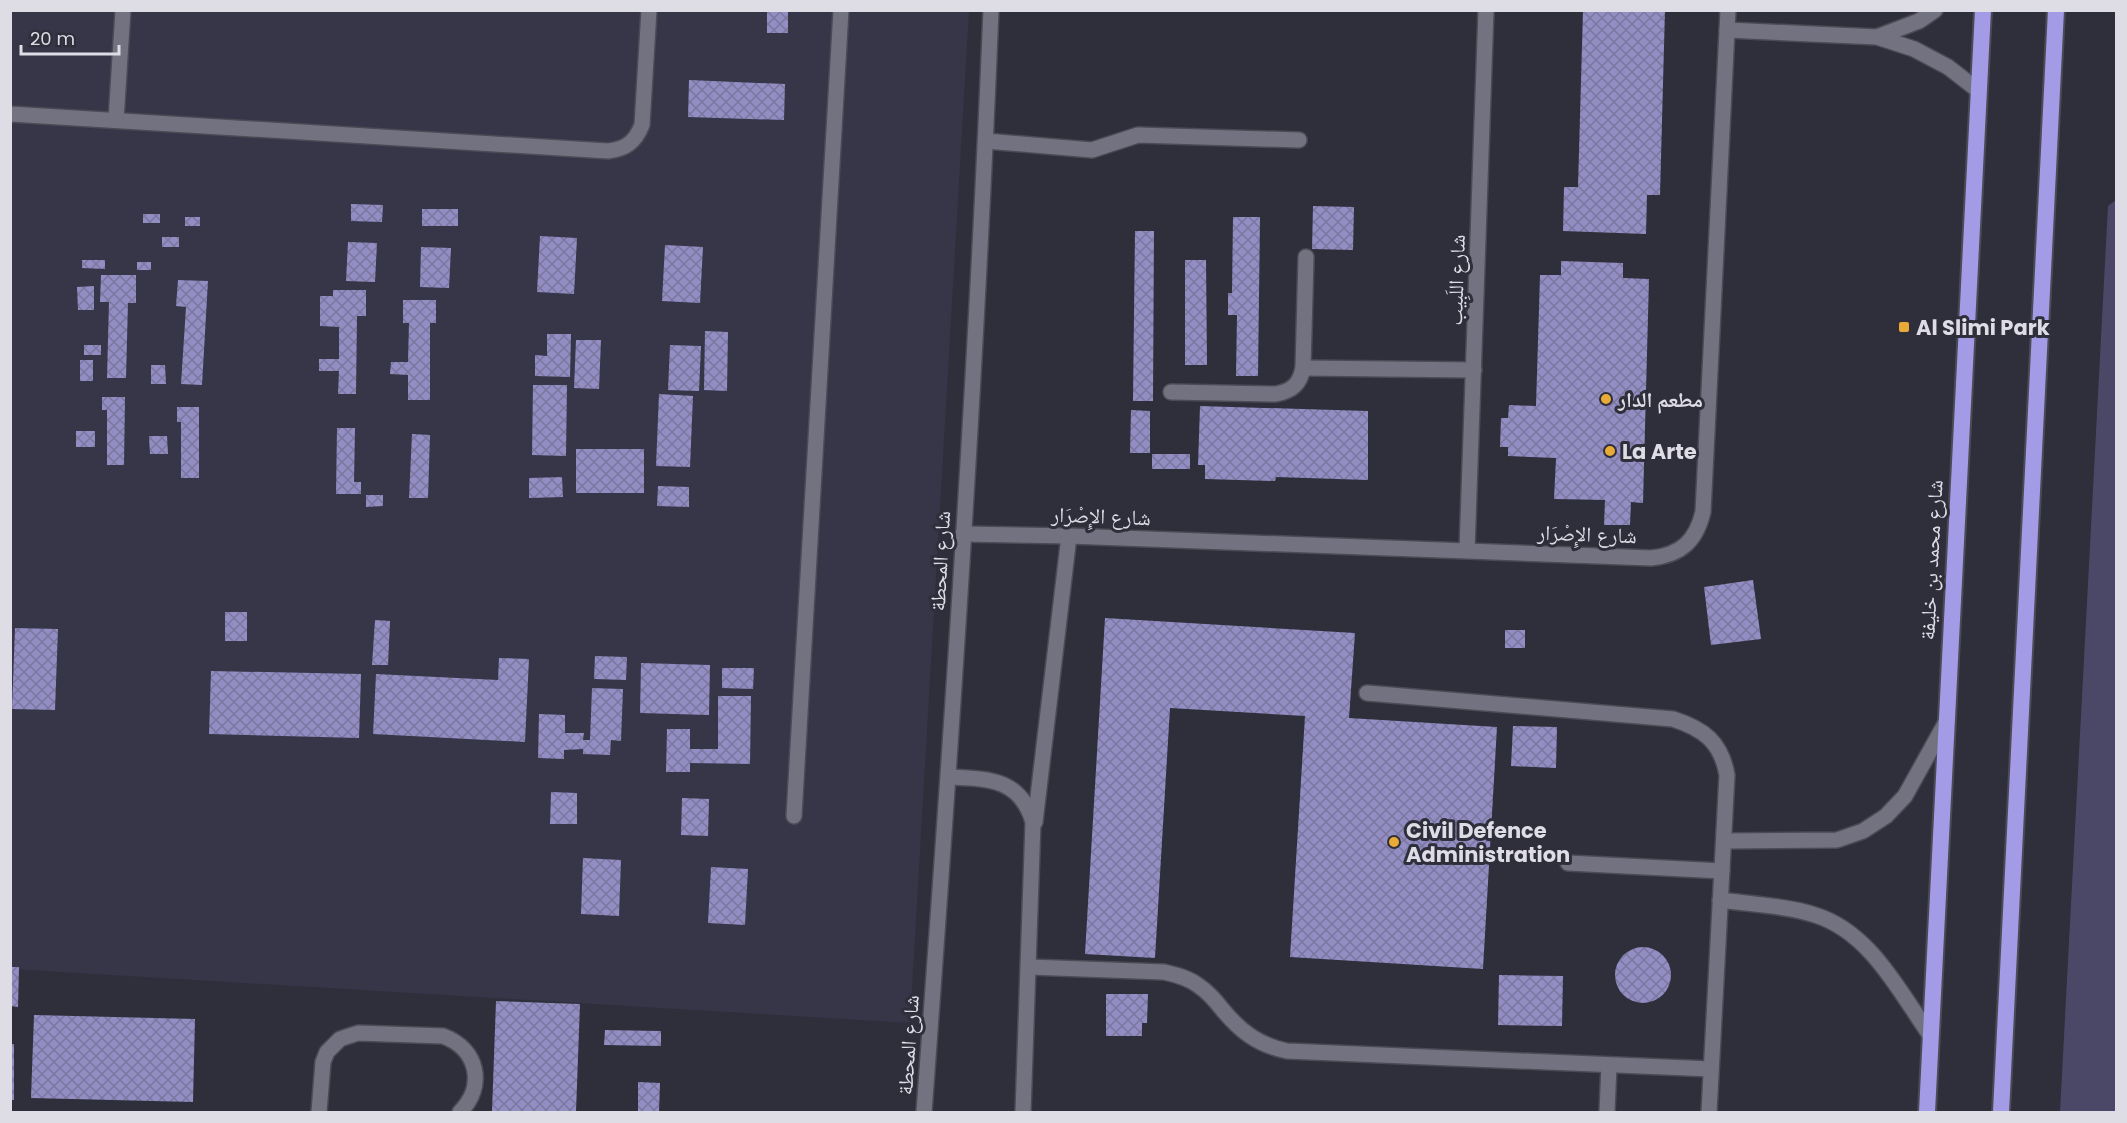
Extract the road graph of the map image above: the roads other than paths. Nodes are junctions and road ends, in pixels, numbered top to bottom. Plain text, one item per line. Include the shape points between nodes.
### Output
1 (123, 10) edge
2 (649, 10) edge
3 (841, 10) edge
4 (991, 10) edge
5 (1486, 10) edge
6 (1728, 10) edge
7 (1935, 10) edge
8 (1983, 10) edge
9 (2056, 10) edge
10 (1727, 30) junction
11 (1877, 37) junction
12 (1979, 90) junction
13 (10, 114) edge
14 (116, 120) junction
15 (1299, 140) dead end
16 (986, 141) junction
17 (1306, 257) dead end
18 (1303, 368) junction
19 (1474, 370) junction
20 (1171, 392) dead end
21 (963, 534) junction
22 (1069, 536) junction
23 (1467, 550) junction
24 (1367, 693) dead end
25 (1945, 724) junction
26 (949, 777) junction
27 (794, 816) dead end
28 (1034, 835) junction
29 (1724, 841) junction
30 (1568, 862) dead end
31 (1722, 871) junction
32 (1720, 900) junction
33 (1029, 967) junction
34 (1930, 1035) junction
35 (1609, 1065) junction
36 (1711, 1069) junction
37 (319, 1113) edge
38 (460, 1113) edge
39 (924, 1113) edge
40 (1023, 1113) edge
41 (1607, 1113) edge
42 (1709, 1113) edge
43 (1927, 1113) edge
44 (2001, 1113) edge

1 - 14 lane
2 - 14 lane via 642,125 631,144 620,150
3 - 27 lane
4 - 16 lane, شارع المحطة
5 - 19 lane, شارع اللَبِيب
6 - 10 lane, شارع الإِصْرَار
7 - 11 lane via 1919,21
8 - 12 highway, شارع محمد بن خليفة
9 - 44 highway
10 - 11 lane
10 - 23 lane, شارع الإِصْرَار via 1703,512 1695,536 1675,552 1651,558
11 - 12 lane via 1914,49
12 - 25 highway, شارع محمد بن خليفة
13 - 14 lane
15 - 16 lane via 1138,135 1092,150
16 - 21 lane, شارع المحطة
17 - 18 lane
18 - 19 lane
18 - 20 lane via 1295,386 1276,394
19 - 23 lane, شارع اللَبِيب
21 - 22 lane, شارع الإِصْرَار
21 - 26 lane, شارع المحطة
22 - 23 lane, شارع الإِصْرَار
22 - 28 lane
24 - 29 lane via 1660,717 1686,723 1713,742 1724,757
25 - 29 lane via 1905,796 1886,816 1863,831 1837,840
25 - 34 highway, شارع محمد بن خليفة
26 - 28 lane via 989,779 1013,790 1029,810
26 - 39 lane, شارع المحطة
28 - 33 lane
29 - 31 lane
30 - 31 lane
31 - 32 lane
32 - 34 lane via 1814,914 1851,933 1879,962
32 - 36 lane
33 - 35 lane via 1164,972 1182,977 1212,996 1247,1035 1287,1051
33 - 40 lane
34 - 43 highway, شارع محمد بن خليفة
35 - 36 lane
35 - 41 lane
36 - 42 lane
37 - 38 lane via 321,1071 327,1052 340,1039 358,1033 443,1036 462,1046 476,1075 472,1096

